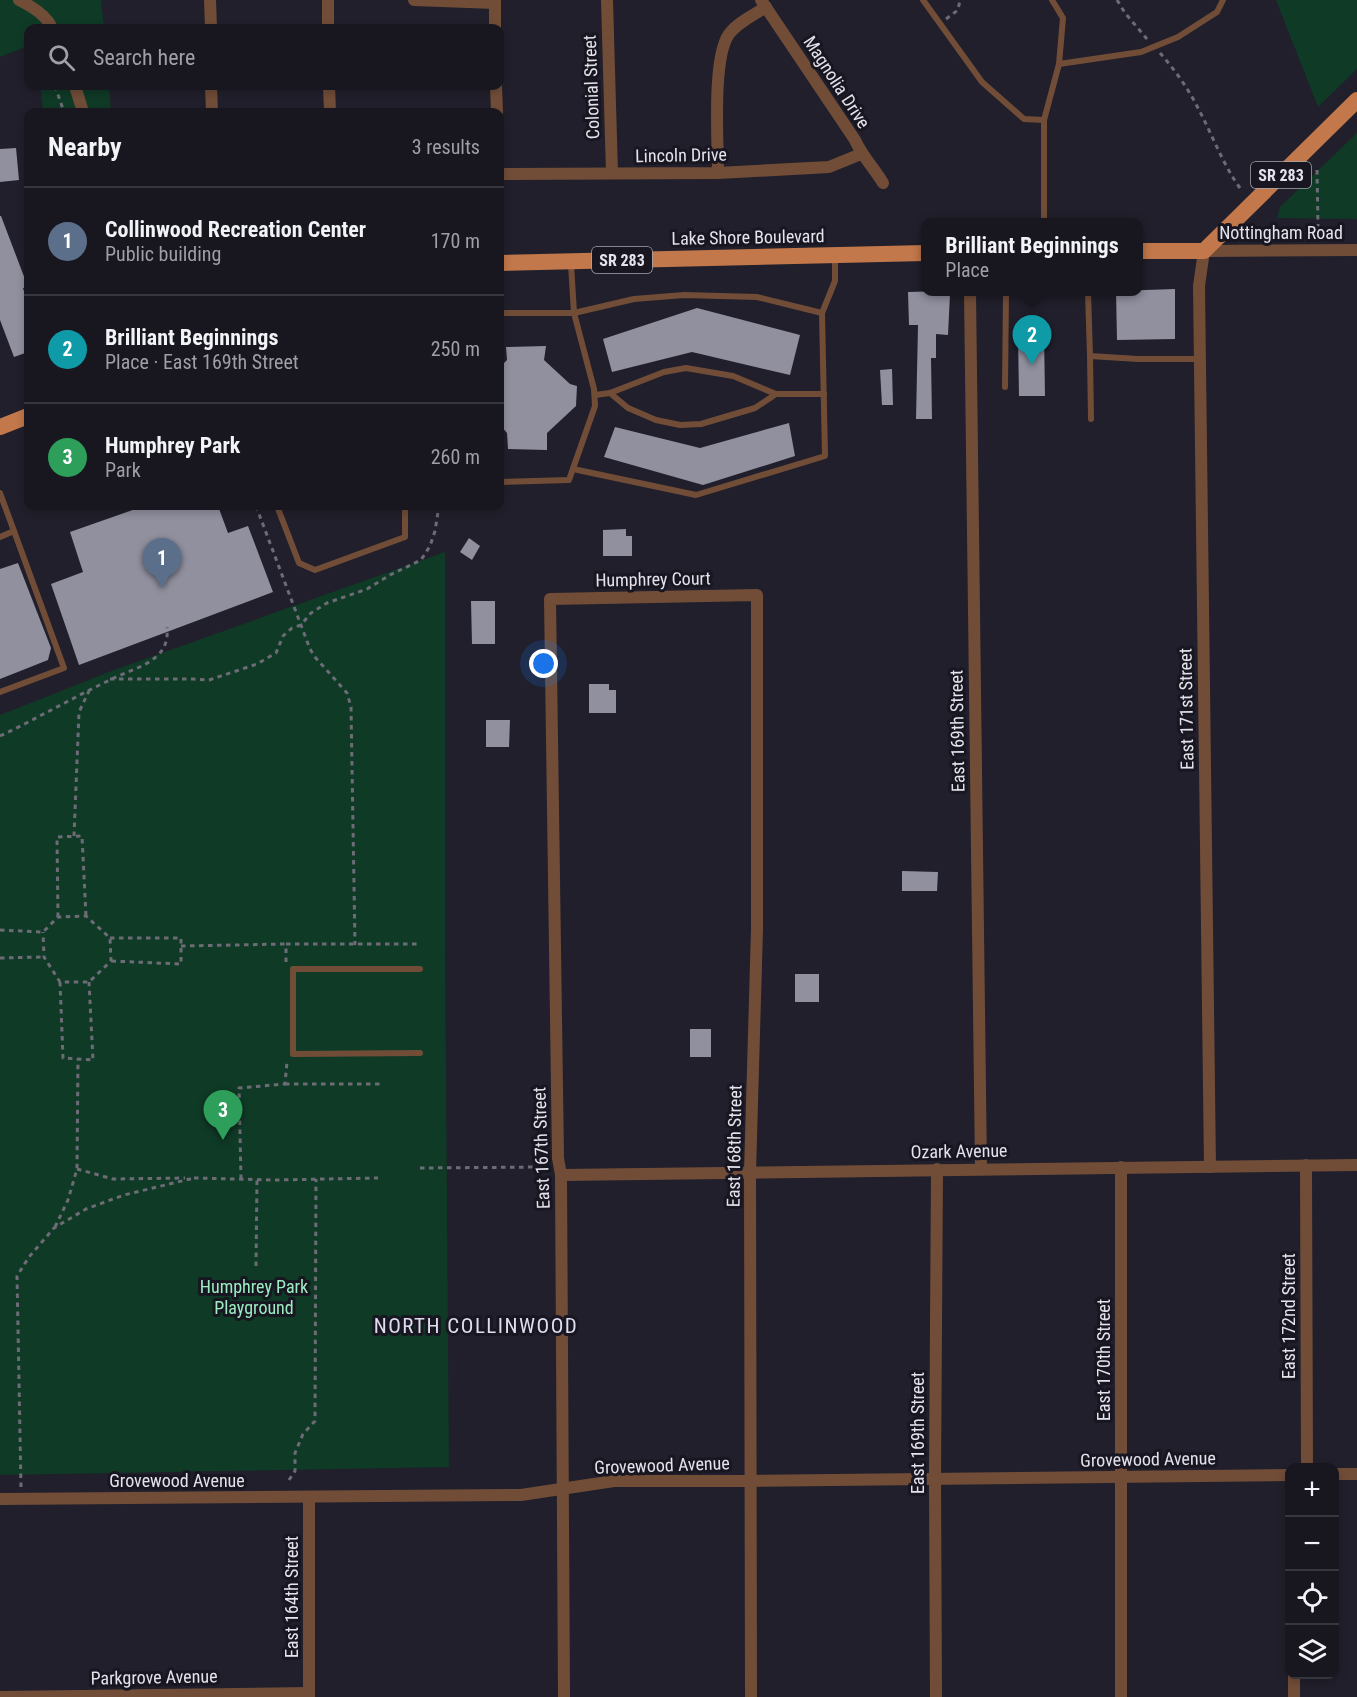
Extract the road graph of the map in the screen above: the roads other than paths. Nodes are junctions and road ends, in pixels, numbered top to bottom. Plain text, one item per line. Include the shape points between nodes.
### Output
1 (19, 0) edge
2 (210, 0) edge
3 (328, 0) edge
4 (414, 0) edge
5 (607, 0) edge
6 (923, 0) edge
7 (1052, 0) edge
8 (1223, 0) edge
9 (495, 2) edge
10 (764, 3) edge
11 (50, 24) edge
12 (211, 24) edge
13 (328, 24) edge
14 (495, 24) edge
15 (1059, 64) junction
16 (76, 90) edge
17 (211, 90) edge
18 (329, 90) edge
19 (496, 90) edge
20 (1357, 100) edge
21 (82, 108) edge
22 (212, 108) edge
23 (330, 108) edge
24 (497, 108) edge
25 (1044, 120) junction
26 (861, 154) junction
27 (612, 172) junction
28 (718, 173) junction
29 (504, 174) edge
30 (884, 183) dead end
31 (1044, 218) edge
32 (1357, 250) edge
33 (1143, 251) edge
34 (1204, 251) junction
35 (921, 253) edge
36 (835, 255) junction
37 (571, 261) junction
38 (504, 263) edge
39 (970, 296) edge
40 (1006, 296) edge
41 (1088, 296) edge
42 (504, 313) edge
43 (574, 313) junction
44 (822, 314) junction
45 (1090, 356) junction
46 (1200, 359) junction
47 (1005, 387) dead end
48 (610, 393) junction
49 (776, 394) junction
50 (824, 394) junction
51 (595, 395) junction
52 (24, 418) edge
53 (1091, 419) dead end
54 (0, 427) edge
55 (573, 469) junction
56 (504, 482) edge
57 (0, 492) edge
58 (279, 510) edge
59 (405, 510) edge
60 (14, 531) junction
61 (0, 537) edge
62 (757, 595) joint
63 (550, 599) joint
64 (0, 692) edge
65 (420, 969) dead end
66 (420, 1053) dead end
67 (1306, 1165) junction
68 (1357, 1165) edge
69 (1121, 1167) junction
70 (1210, 1167) junction
71 (937, 1169) junction
72 (981, 1169) junction
73 (750, 1173) junction
74 (561, 1175) junction
75 (1307, 1463) edge
76 (1339, 1474) edge
77 (1357, 1474) edge
78 (1285, 1475) edge
79 (1121, 1477) junction
80 (935, 1479) junction
81 (750, 1481) junction
82 (564, 1489) junction
83 (309, 1497) junction
84 (0, 1499) edge
85 (1294, 1679) edge
86 (309, 1695) edge
87 (0, 1696) edge
88 (564, 1697) edge
89 (751, 1697) edge
90 (936, 1697) edge
91 (1121, 1697) edge
92 (1294, 1697) edge

1 - 11 street
2 - 12 street
3 - 13 street
4 - 9 street
5 - 27 street, Colonial Street
6 - 25 lane via 982,82 1024,119
7 - 15 lane via 1063,18
8 - 15 lane via 1217,12 1154,47
9 - 14 street
10 - 26 street, Magnolia Drive
10 - 28 street via 736,27 722,49 717,79
15 - 25 lane
16 - 21 street
17 - 22 street
18 - 23 street
19 - 24 street
20 - 34 main road, SR 283
25 - 31 lane
26 - 28 street, Lincoln Drive via 829,167
26 - 30 street, Magnolia Drive
27 - 28 street, Lincoln Drive
27 - 29 street, Lincoln Drive
32 - 34 street, Nottingham Road
33 - 34 main road
34 - 46 street, East 171st Street via 1199,285
35 - 36 main road, Lake Shore Boulevard / SR 283
36 - 37 main road, Lake Shore Boulevard / SR 283
36 - 44 lane via 835,281
37 - 38 main road, Lake Shore Boulevard / SR 283
37 - 43 lane
39 - 72 street, East 169th Street
40 - 47 lane
41 - 45 lane
42 - 43 lane
43 - 44 lane via 634,299 684,296 757,297
43 - 51 lane
44 - 50 lane
45 - 46 lane
45 - 53 lane
46 - 70 street, East 171st Street
48 - 49 lane via 664,372 686,368 734,376
48 - 49 lane via 628,408 680,425 701,424 755,408
48 - 51 lane
49 - 50 lane
50 - 55 lane via 825,456 696,495
51 - 55 lane
52 - 54 main road
55 - 56 lane via 569,480
57 - 60 lane
58 - 59 lane via 299,563 315,570 405,537
60 - 61 lane
60 - 64 lane via 64,668
62 - 63 street, Humphrey Court
62 - 73 street, East 168th Street via 757,929
63 - 74 street, East 167th Street
65 - 66 lane via 293,969 293,1054
67 - 68 street, Ozark Avenue
67 - 70 street, Ozark Avenue
67 - 75 street, East 172nd Street
69 - 70 street, Ozark Avenue
69 - 72 street, Ozark Avenue
69 - 79 street, East 170th Street
71 - 72 street, Ozark Avenue
71 - 73 street, Ozark Avenue
71 - 80 street, East 169th Street
73 - 74 street, Ozark Avenue
73 - 81 street, East 168th Street
74 - 82 street, East 167th Street
76 - 77 street
78 - 79 street, Grovewood Avenue
79 - 80 street, Grovewood Avenue
79 - 91 street, East 170th Street
80 - 81 street, Grovewood Avenue
80 - 90 street, East 169th Street
81 - 82 street, Grovewood Avenue via 614,1481
81 - 89 street, East 168th Street
82 - 83 street, Grovewood Avenue via 521,1495
82 - 88 street, East 167th Street
83 - 84 street, Grovewood Avenue
83 - 86 street, East 164th Street
85 - 92 street
86 - 87 street, Parkgrove Avenue

